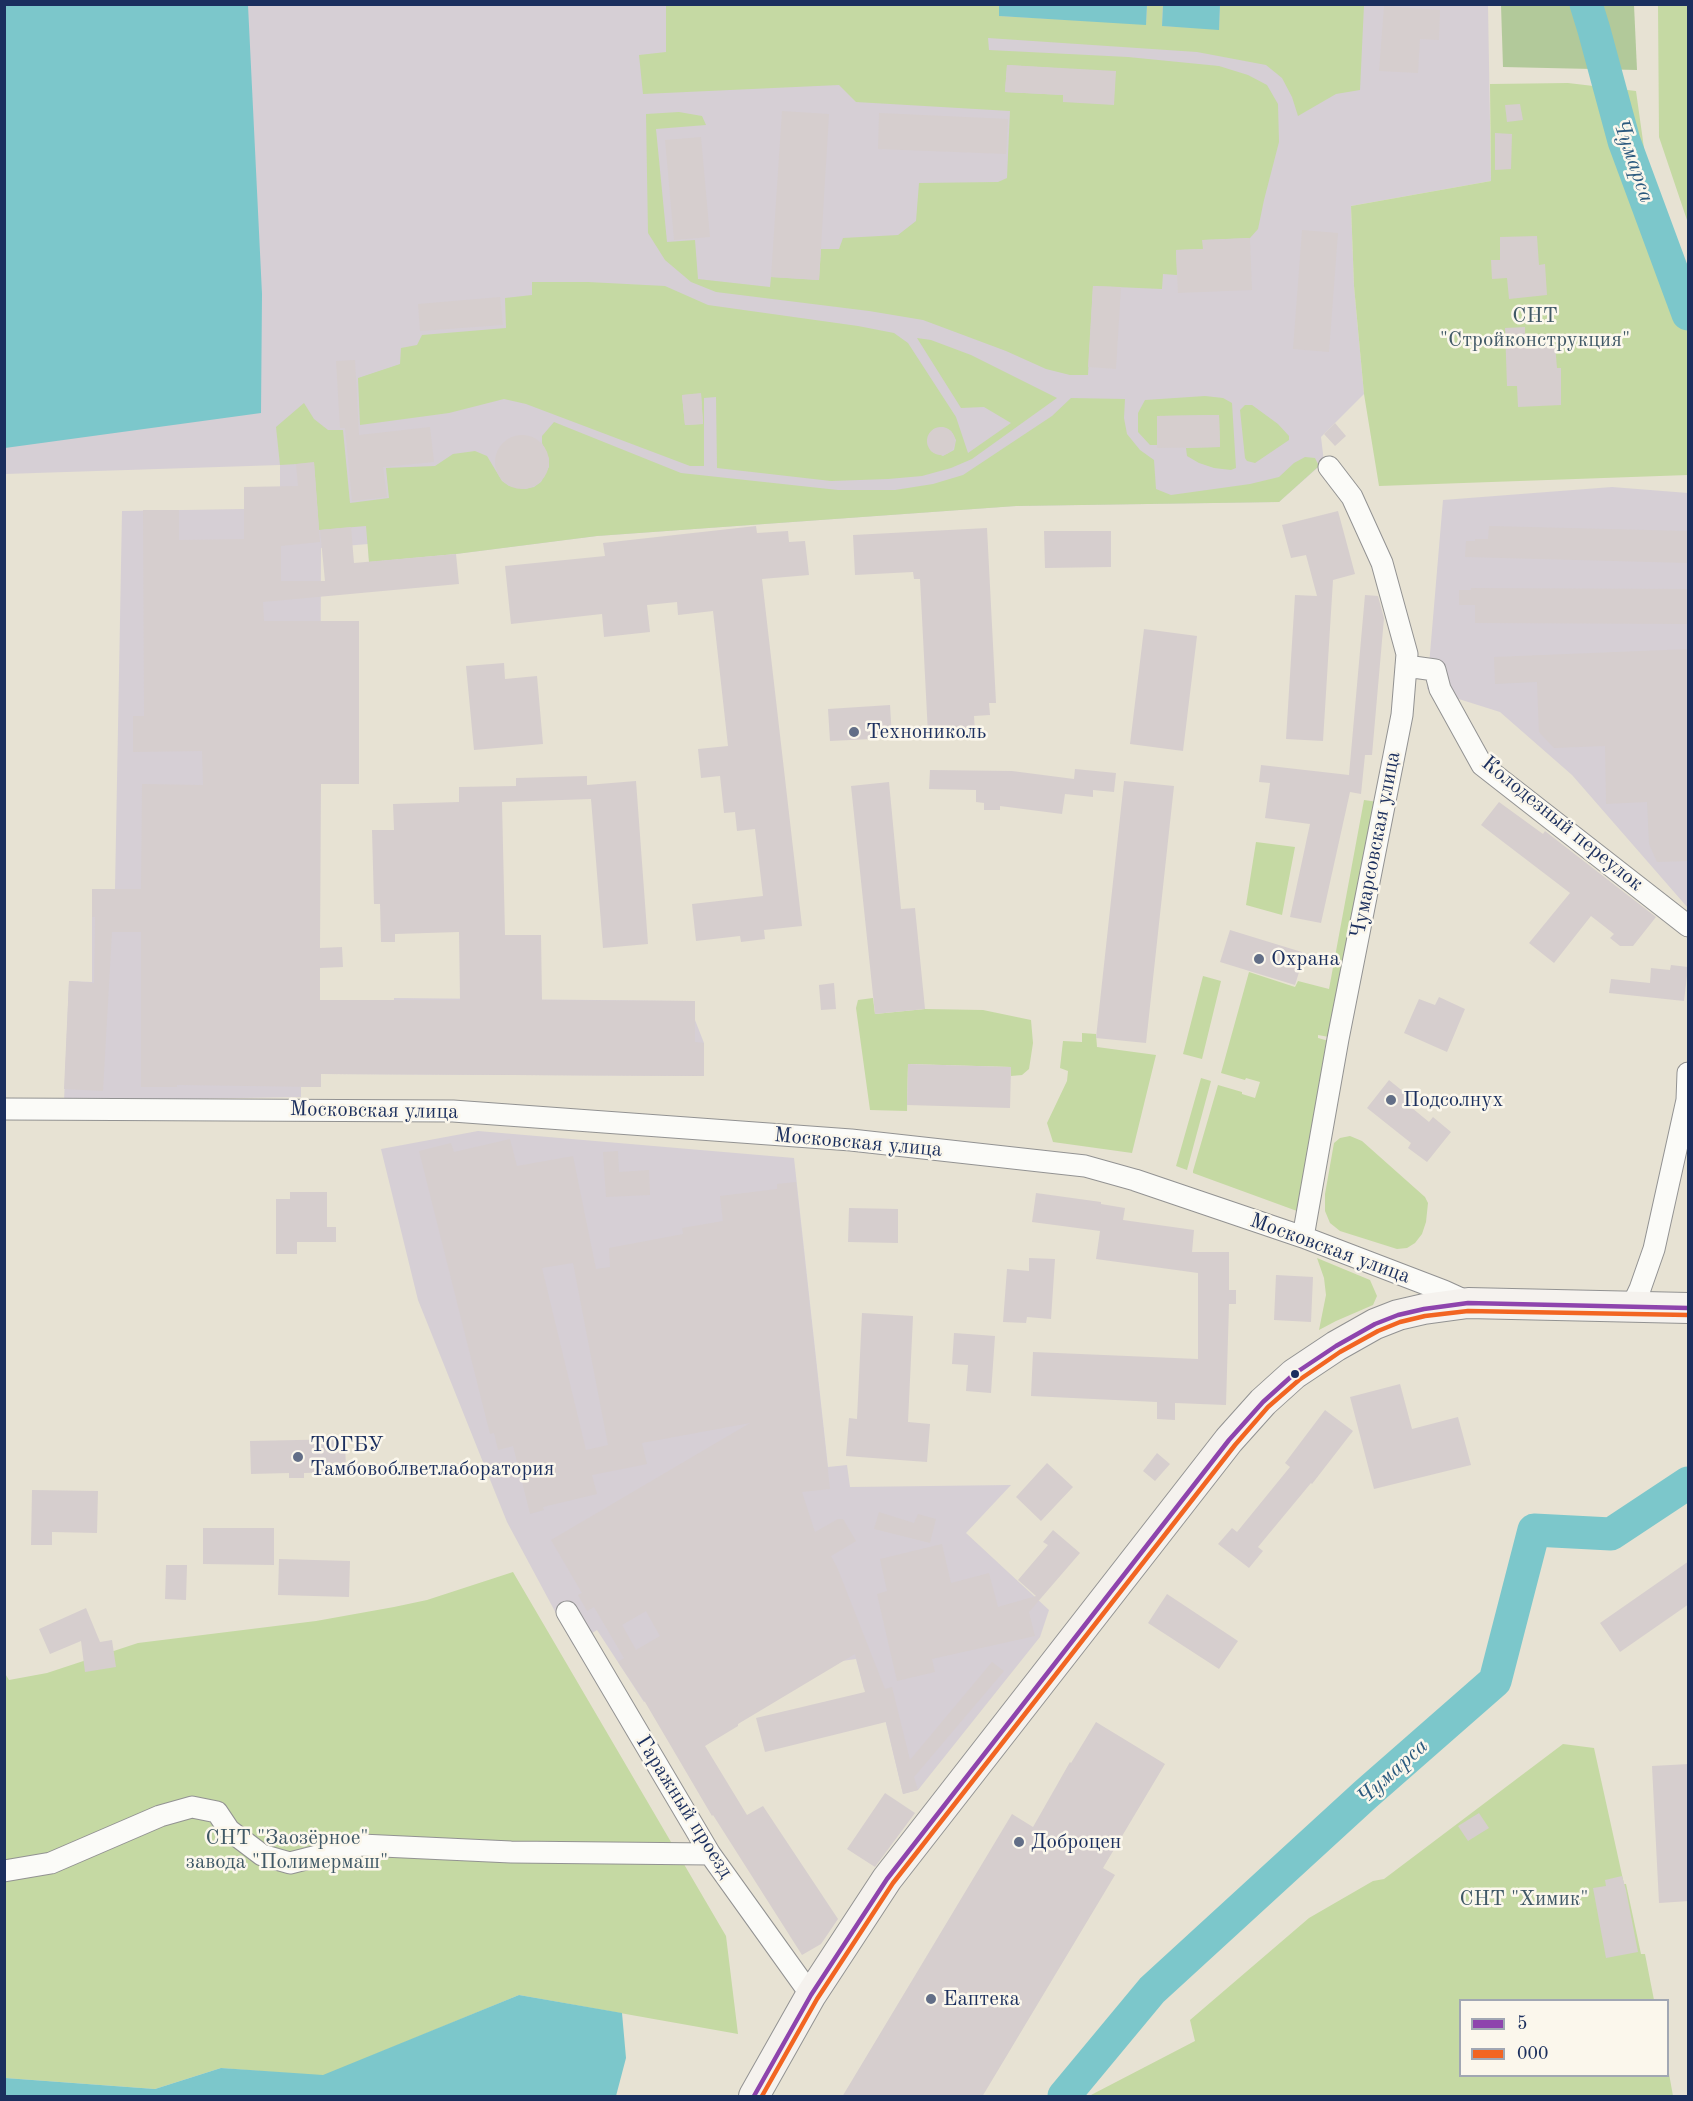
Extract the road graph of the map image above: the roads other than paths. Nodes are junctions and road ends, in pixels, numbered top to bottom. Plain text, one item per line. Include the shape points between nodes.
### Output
1 (1329, 467) dead end
2 (1406, 666) junction
3 (1689, 926) edge
4 (1689, 1073) edge
5 (4, 1109) edge
6 (1303, 1237) junction
7 (1468, 1303) junction
8 (1631, 1308) junction
9 (1689, 1308) edge
10 (567, 1612) dead end
11 (710, 1854) junction
12 (4, 1871) edge
13 (811, 1995) junction
14 (754, 2097) edge

1 - 2 street, Чумарсовская улица via 1352,497 1382,563 1407,654
2 - 3 street, Колодезный переулок via 1435,670 1440,690 1482,765
2 - 6 street, Чумарсовская улица via 1402,715
4 - 8 street via 1687,1100 1654,1250
5 - 6 street, Московская улица via 453,1111 851,1140 1085,1166
6 - 7 street, Московская улица
7 - 8 main road, Московская улица
7 - 13 main road via 1424,1309 1375,1324 1294,1374 1245,1422 887,1879
8 - 9 main road, Московская улица
10 - 11 street, Гаражный проезд
11 - 12 street via 511,1852 362,1845 290,1863 262,1855 229,1830 217,1812 192,1807 160,1816 51,1863
11 - 13 street, Гаражный проезд
13 - 14 main road

